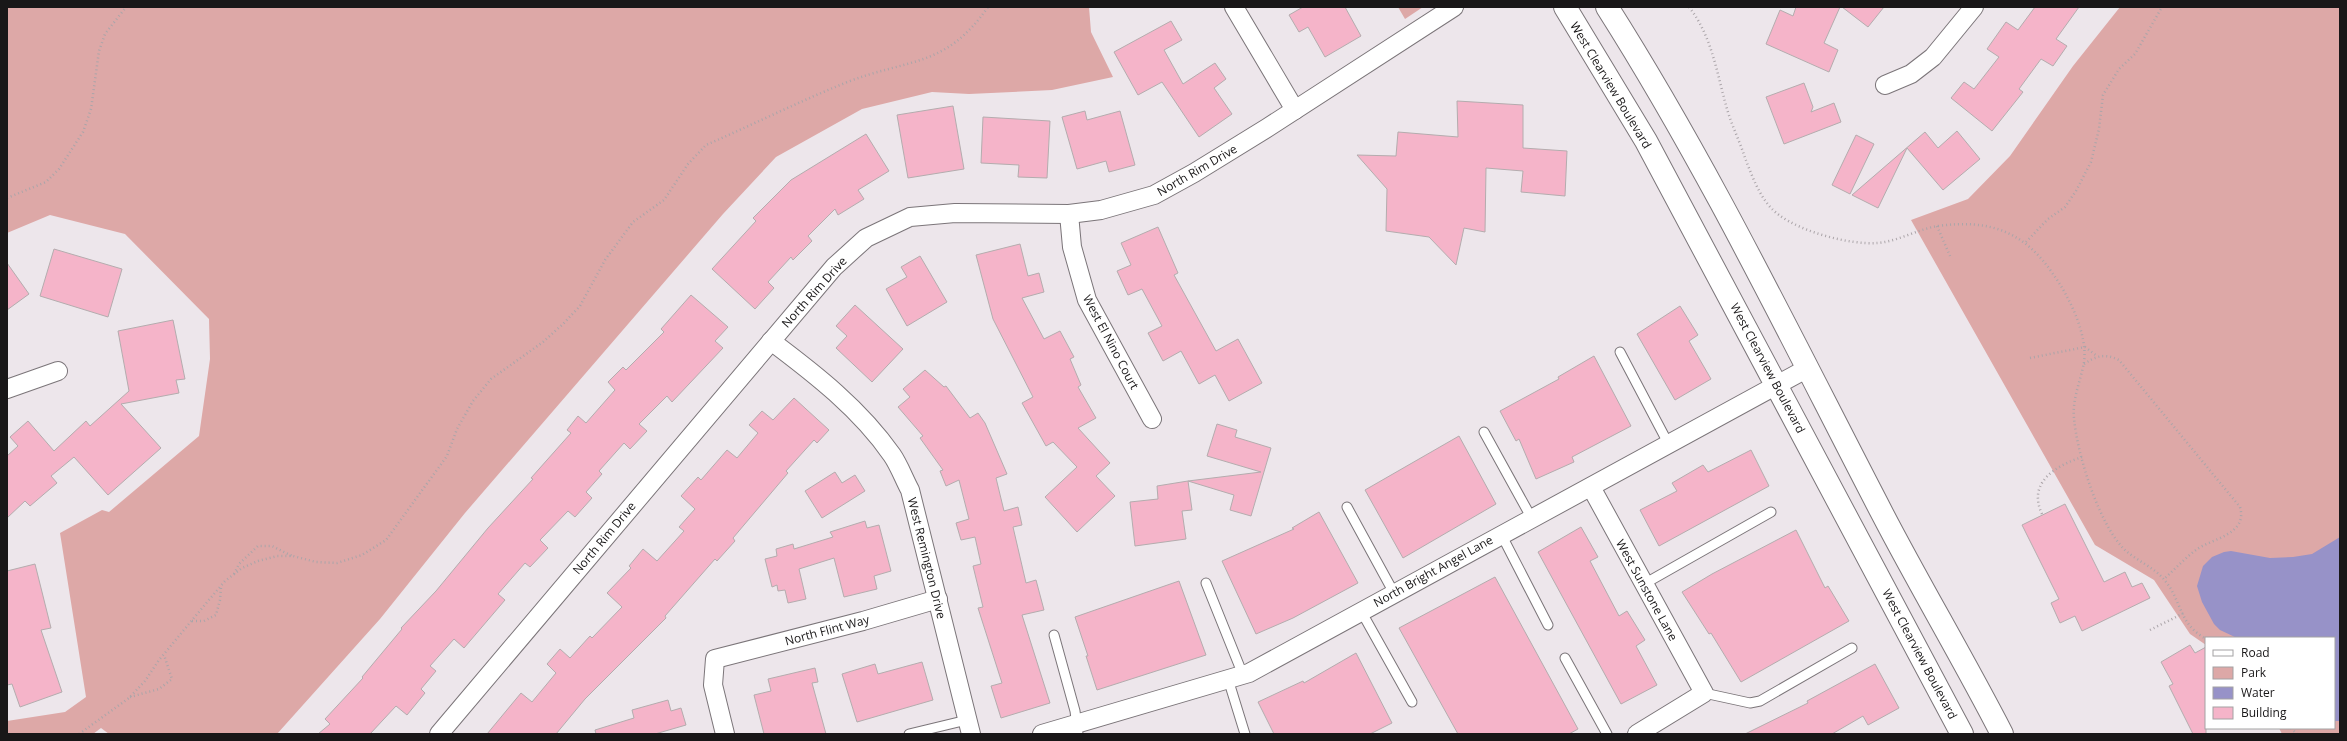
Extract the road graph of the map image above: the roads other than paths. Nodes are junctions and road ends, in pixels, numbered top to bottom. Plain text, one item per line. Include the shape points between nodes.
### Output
1 (1234, 7) edge
2 (1454, 7) edge
3 (1565, 7) edge
4 (1606, 7) edge
5 (1974, 7) edge
6 (1885, 85) dead end
7 (1295, 110) junction
8 (1069, 214) junction
9 (771, 341) junction
10 (1620, 352) dead end
11 (1808, 368) junction
12 (58, 371) dead end
13 (1778, 385) junction
14 (7, 389) edge
15 (1152, 419) dead end
16 (1484, 432) dead end
17 (1668, 443) junction
18 (1591, 486) junction
19 (1347, 507) dead end
20 (1772, 512) dead end
21 (1531, 517) junction
22 (1501, 534) junction
23 (1206, 583) dead end
24 (1644, 584) junction
25 (1394, 593) junction
26 (938, 599) junction
27 (1360, 611) junction
28 (1548, 625) dead end
29 (1054, 635) dead end
30 (1852, 648) dead end
31 (1565, 658) dead end
32 (1235, 677) junction
33 (1704, 693) junction
34 (1412, 702) dead end
35 (969, 727) edge
36 (1077, 729) edge
37 (1647, 732) edge
38 (439, 734) edge
39 (725, 734) edge
40 (908, 734) edge
41 (1042, 734) edge
42 (1245, 734) edge
43 (1607, 734) edge
44 (1962, 734) edge
45 (2002, 734) edge

1 - 7 street
2 - 7 street, North Rim Drive
3 - 13 street, West Clearview Boulevard via 1646,141
4 - 11 street via 1675,118
5 - 6 street via 1933,57 1911,74
7 - 8 street, North Rim Drive via 1154,195 1101,210
8 - 9 street, North Rim Drive via 954,213 910,217 860,243 834,267
8 - 15 street, West El Nino Court via 1072,247 1087,300
9 - 26 street, West Remington Drive via 824,382 852,409 892,455 910,490
9 - 38 street, North Rim Drive
10 - 17 lane
11 - 13 street, North Bright Angel Lane
11 - 45 street via 1883,516
12 - 14 street
13 - 17 street, North Bright Angel Lane
13 - 44 street, West Clearview Boulevard
16 - 21 lane
17 - 18 street, North Bright Angel Lane
18 - 21 street, North Bright Angel Lane
18 - 24 street, West Sunstone Lane
19 - 25 lane
20 - 24 lane
21 - 22 street, North Bright Angel Lane
22 - 25 street, North Bright Angel Lane
22 - 28 lane
23 - 32 lane
24 - 33 street, West Sunstone Lane
25 - 27 street, North Bright Angel Lane
26 - 35 street, West Remington Drive
26 - 39 street, North Flint Way via 715,659 714,685
27 - 32 street, North Bright Angel Lane
27 - 34 lane
29 - 36 lane via 1075,711
30 - 33 lane via 1760,701 1750,704
31 - 43 lane
32 - 36 street, North Bright Angel Lane
32 - 42 lane
33 - 37 street
35 - 40 lane
36 - 41 street, North Bright Angel Lane

